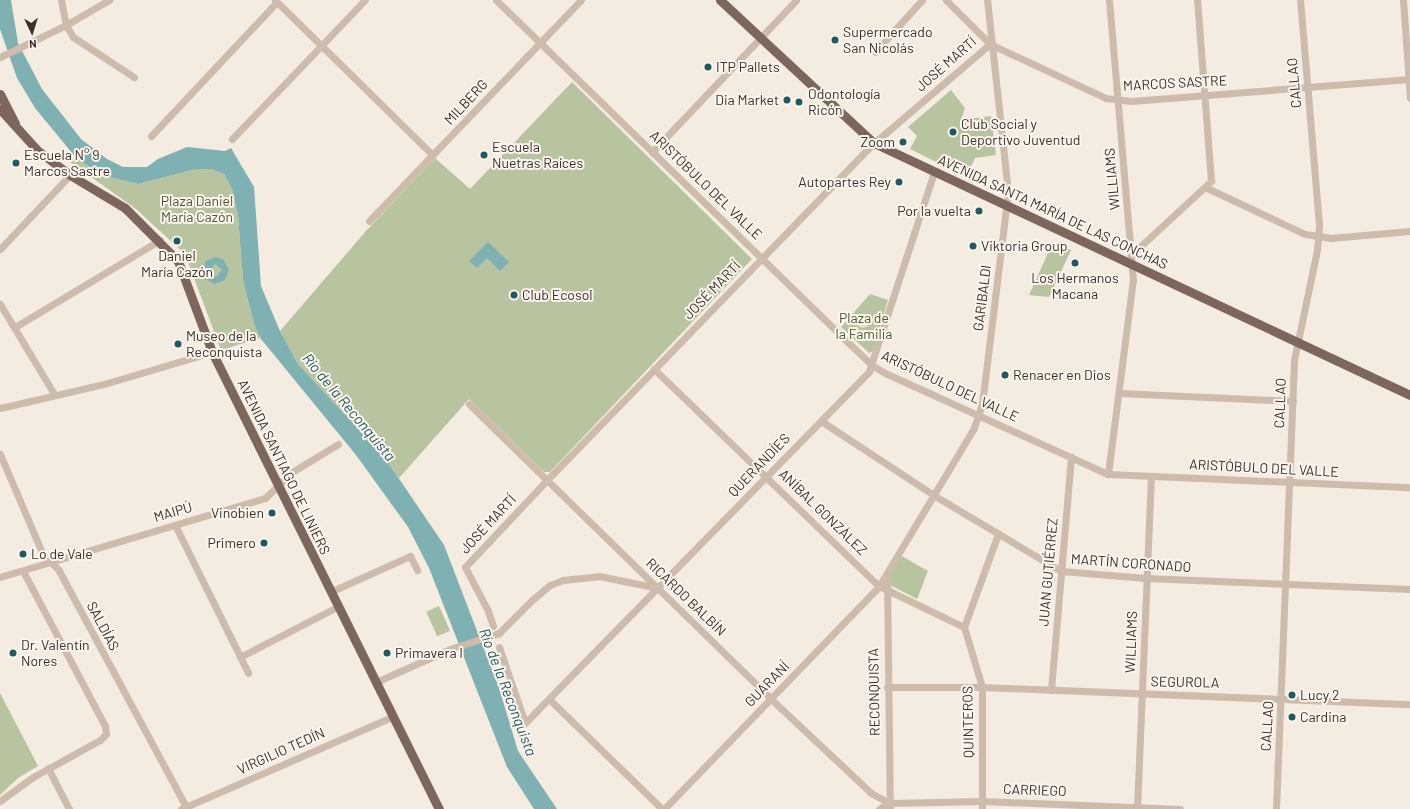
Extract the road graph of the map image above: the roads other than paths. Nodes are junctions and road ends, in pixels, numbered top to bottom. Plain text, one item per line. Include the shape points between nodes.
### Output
1 (61, 0) edge
2 (109, 0) edge
3 (365, 0) edge
4 (496, 0) edge
5 (581, 0) edge
6 (720, 0) edge
7 (796, 0) edge
8 (922, 0) edge
9 (946, 0) edge
10 (986, 0) edge
11 (1108, 0) edge
12 (1197, 0) edge
13 (1300, 0) edge
14 (1403, 0) edge
15 (276, 1) edge
16 (66, 25) junction
17 (760, 38) junction
18 (540, 42) junction
19 (322, 44) junction
20 (990, 44) junction
21 (875, 52) dead end
22 (0, 57) edge
23 (134, 77) dead end
24 (1409, 79) edge
25 (1308, 88) junction
26 (0, 94) edge
27 (1205, 95) junction
28 (1410, 98) edge
29 (1118, 100) junction
30 (0, 109) edge
31 (16, 124) junction
32 (151, 136) dead end
33 (232, 138) dead end
34 (874, 143) junction
35 (652, 152) junction
36 (433, 155) junction
37 (934, 172) junction
38 (70, 175) junction
39 (1205, 187) junction
40 (1006, 206) junction
41 (369, 221) dead end
42 (1410, 231) edge
43 (1318, 237) junction
44 (160, 240) junction
45 (0, 249) edge
46 (1132, 254) junction
47 (762, 257) junction
48 (1132, 264) junction
49 (0, 304) edge
50 (15, 327) junction
51 (1298, 341) junction
52 (212, 352) junction
53 (873, 366) junction
54 (654, 369) junction
55 (1119, 393) junction
56 (54, 394) junction
57 (1410, 395) edge
58 (1293, 400) junction
59 (469, 404) dead end
60 (0, 408) edge
61 (979, 415) junction
62 (821, 421) junction
63 (338, 444) dead end
64 (0, 454) edge
65 (1071, 457) junction
66 (3, 472) edge
67 (1108, 474) junction
68 (767, 475) junction
69 (1150, 476) junction
70 (547, 480) junction
71 (1290, 483) junction
72 (279, 485) junction
73 (1410, 487) edge
74 (935, 496) junction
75 (175, 525) junction
76 (998, 534) junction
77 (50, 562) junction
78 (417, 570) dead end
79 (24, 571) junction
80 (1061, 571) junction
81 (887, 575) junction
82 (0, 577) edge
83 (1146, 578) junction
84 (1285, 584) junction
85 (879, 586) junction
86 (658, 588) junction
87 (1410, 589) edge
88 (886, 591) junction
89 (330, 592) junction
90 (337, 607) junction
91 (493, 626) dead end
92 (964, 627) junction
93 (499, 647) dead end
94 (240, 657) junction
95 (248, 673) dead end
96 (376, 682) junction
97 (887, 687) junction
98 (982, 687) junction
99 (1051, 690) junction
100 (1142, 694) junction
101 (1281, 698) junction
102 (771, 699) junction
103 (550, 700) junction
104 (1410, 704) edge
105 (392, 717) junction
106 (48, 768) junction
107 (0, 801) edge
108 (982, 805) edge
109 (890, 806) edge
110 (184, 808) edge
111 (1137, 808) edge
112 (69, 809) edge
113 (439, 809) edge
114 (663, 809) edge
115 (879, 809) edge
116 (1180, 809) edge
117 (1276, 809) edge

1 - 16 street
2 - 16 street
3 - 19 street
4 - 18 street, ARISTÓBULO DEL VALLE
5 - 18 street, MILBERG
6 - 17 main road, AVENIDA SANTA MARÍA DE LAS CONCHAS
7 - 17 street
8 - 21 street
9 - 20 street, MARCOS SASTRE
10 - 20 street, GARIBALDI
11 - 29 street, WILLIAMS
12 - 27 street
13 - 25 street, CALLAO
14 - 24 street
15 - 19 street
15 - 32 street
16 - 22 street
16 - 23 street via 73,37
17 - 34 main road, AVENIDA SANTA MARÍA DE LAS CONCHAS
17 - 35 street
18 - 35 street, ARISTÓBULO DEL VALLE
18 - 36 street, MILBERG
19 - 33 street
19 - 36 street
20 - 29 street, MARCOS SASTRE via 1106,98
20 - 34 street, JOSÉ MARTÍ
20 - 40 street, GARIBALDI via 1008,192
24 - 25 street, MARCOS SASTRE
24 - 28 street
25 - 27 street, MARCOS SASTRE
25 - 43 street, CALLAO
26 - 31 main road, AVENIDA SANTIAGO DE LINIERS
27 - 29 street, MARCOS SASTRE
27 - 39 street via 1212,174
29 - 46 street, WILLIAMS
30 - 31 main road, AVENIDA SANTIAGO DE LINIERS
31 - 38 main road, AVENIDA SANTIAGO DE LINIERS via 37,150
34 - 37 main road, AVENIDA SANTA MARÍA DE LAS CONCHAS
34 - 47 street, JOSÉ MARTÍ
35 - 47 street, ARISTÓBULO DEL VALLE
36 - 41 street, MILBERG
37 - 40 main road, AVENIDA SANTA MARÍA DE LAS CONCHAS
37 - 53 street, QUERANDÍES
38 - 44 main road, AVENIDA SANTIAGO DE LINIERS via 125,208
38 - 45 street
39 - 43 street via 1305,234
39 - 46 street
40 - 48 main road, AVENIDA SANTA MARÍA DE LAS CONCHAS
40 - 61 street, GARIBALDI
42 - 43 street
43 - 51 street, CALLAO
44 - 50 street
44 - 52 main road, AVENIDA SANTIAGO DE LINIERS via 182,268
46 - 48 street, WILLIAMS
47 - 53 street, ARISTÓBULO DEL VALLE
47 - 54 street, JOSÉ MARTÍ
48 - 51 main road, AVENIDA SANTA MARÍA DE LAS CONCHAS
48 - 55 street, WILLIAMS via 1133,280
49 - 50 street
50 - 56 street
51 - 57 main road, AVENIDA SANTA MARÍA DE LAS CONCHAS
51 - 58 street, CALLAO
52 - 56 street via 179,364
52 - 72 main road, AVENIDA SANTIAGO DE LINIERS
53 - 61 street, ARISTÓBULO DEL VALLE
53 - 62 street, QUERANDÍES
54 - 68 street, ANÍBAL GONZÁLEZ
54 - 70 street, JOSÉ MARTÍ
55 - 58 street
55 - 67 street, WILLIAMS
56 - 60 street
58 - 71 street, CALLAO
59 - 70 street, RICARDO BALBÍN
61 - 65 street, ARISTÓBULO DEL VALLE
61 - 74 street, GARIBALDI
62 - 68 street, QUERANDÍES
62 - 74 street, MARTÍN CORONADO
63 - 72 street, MAIPÚ via 292,472
64 - 66 street, SALDÍAS
65 - 67 street, ARISTÓBULO DEL VALLE
65 - 80 street, JUAN GUTIÉRREZ
66 - 77 street, SALDÍAS via 43,555
67 - 69 street, ARISTÓBULO DEL VALLE
68 - 85 street, ANÍBAL GONZÁLEZ
68 - 86 street, QUERANDÍES
69 - 71 street, ARISTÓBULO DEL VALLE
69 - 83 street, WILLIAMS
70 - 86 street, RICARDO BALBÍN
70 - 91 street, JOSÉ MARTÍ via 465,567
71 - 73 street, ARISTÓBULO DEL VALLE
71 - 84 street, CALLAO
72 - 75 street, MAIPÚ via 265,498
72 - 89 main road, AVENIDA SANTIAGO DE LINIERS
74 - 76 street, MARTÍN CORONADO
74 - 81 street, GARIBALDI
75 - 77 street, MAIPÚ
75 - 94 street
76 - 80 street, MARTÍN CORONADO
76 - 92 street
77 - 79 street, MAIPÚ
77 - 110 street, SALDÍAS via 58,569
78 - 89 street via 410,556
79 - 82 street, MAIPÚ
79 - 106 street via 105,726 106,734 100,740
80 - 83 street, MARTÍN CORONADO
80 - 99 street, JUAN GUTIÉRREZ
81 - 85 street, GUARANÍ
81 - 88 street, RECONQUISTA
83 - 84 street, MARTÍN CORONADO
83 - 100 street, WILLIAMS
84 - 87 street, MARTÍN CORONADO
84 - 101 street, CALLAO
85 - 88 street, ANÍBAL GONZÁLEZ
85 - 102 street, GUARANÍ
86 - 96 street via 599,576 563,580 550,585 499,633 450,649
86 - 102 street, RICARDO BALBÍN
86 - 103 street, QUERANDÍES
88 - 92 street
88 - 97 street, RECONQUISTA
89 - 90 main road, AVENIDA SANTIAGO DE LINIERS
90 - 94 street
90 - 96 main road, AVENIDA SANTIAGO DE LINIERS
92 - 98 street, QUINTEROS
93 - 103 street, QUERANDÍES via 523,725
94 - 95 street
96 - 105 main road, AVENIDA SANTIAGO DE LINIERS
97 - 98 street, SEGUROLA
97 - 109 street, RECONQUISTA
98 - 99 street, SEGUROLA
98 - 108 street, QUINTEROS
99 - 100 street, SEGUROLA
100 - 101 street, SEGUROLA
100 - 111 street, WILLIAMS
101 - 104 street, SEGUROLA
101 - 117 street, CALLAO
102 - 109 street, RICARDO BALBÍN via 871,793
102 - 114 street, GUARANÍ
103 - 114 street
105 - 110 street, VIRGILIO TEDÍN
105 - 113 main road, AVENIDA SANTIAGO DE LINIERS
106 - 107 street
106 - 112 street
108 - 109 street, CARRIEGO
108 - 111 street, CARRIEGO
109 - 115 street
111 - 116 street, CARRIEGO

